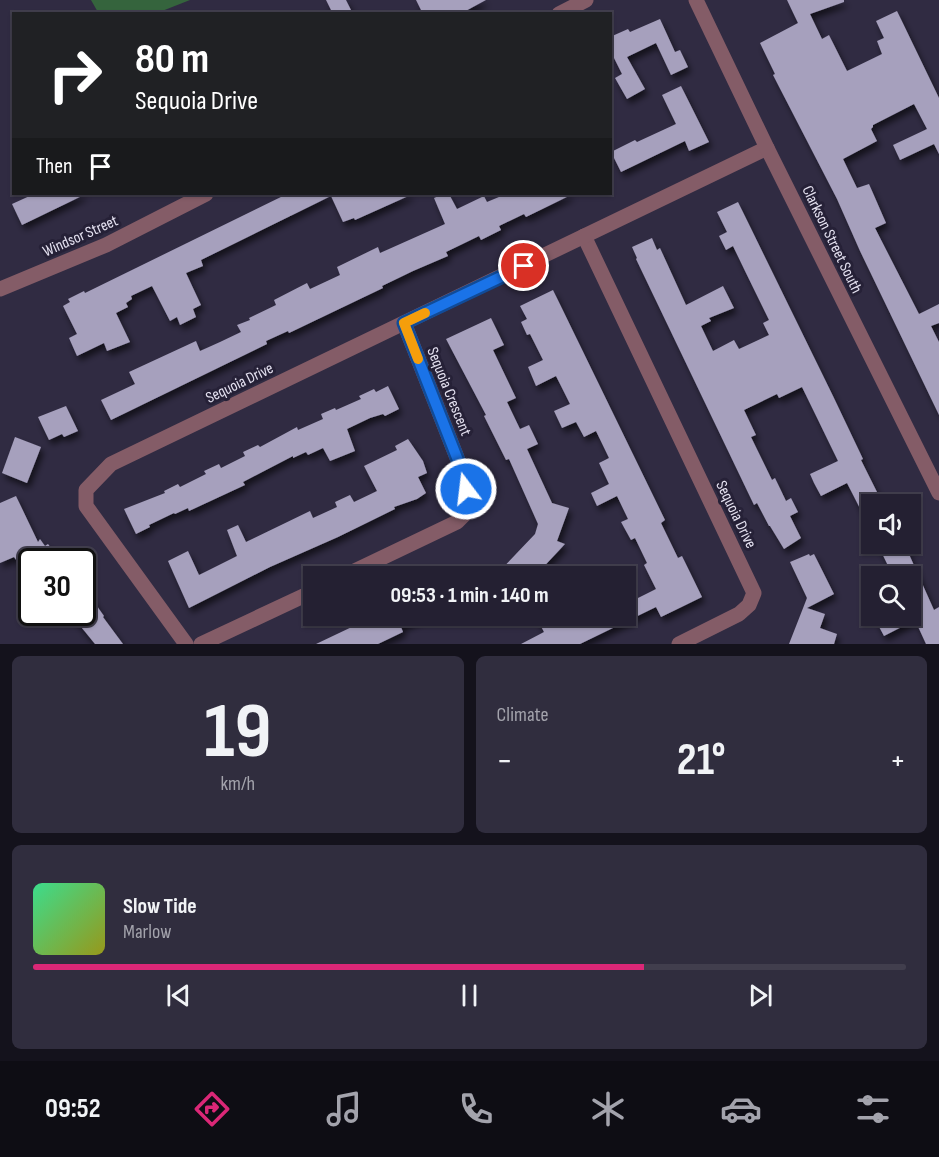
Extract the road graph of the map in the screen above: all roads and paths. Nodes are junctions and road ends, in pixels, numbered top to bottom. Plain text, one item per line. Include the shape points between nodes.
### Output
1 (586, 0) edge
2 (696, 0) edge
3 (563, 12) edge
4 (767, 148) junction
5 (204, 195) edge
6 (584, 236) junction
7 (0, 289) edge
8 (404, 323) junction
9 (939, 493) edge
10 (365, 566) edge
11 (303, 596) edge
12 (186, 644) edge
13 (201, 644) edge
14 (679, 644) edge

1 - 3 street
2 - 4 street, Clarkson Street South
4 - 6 street, Sequoia Drive
4 - 9 street, Clarkson Street South
5 - 7 street, Windsor Street via 106,245
6 - 8 street, Sequoia Drive
6 - 14 street, Sequoia Drive via 754,593 739,614
8 - 10 street, Sequoia Crescent via 463,473 468,505 457,522
8 - 12 street, Sequoia Drive via 111,464 86,490 86,506
11 - 13 street

